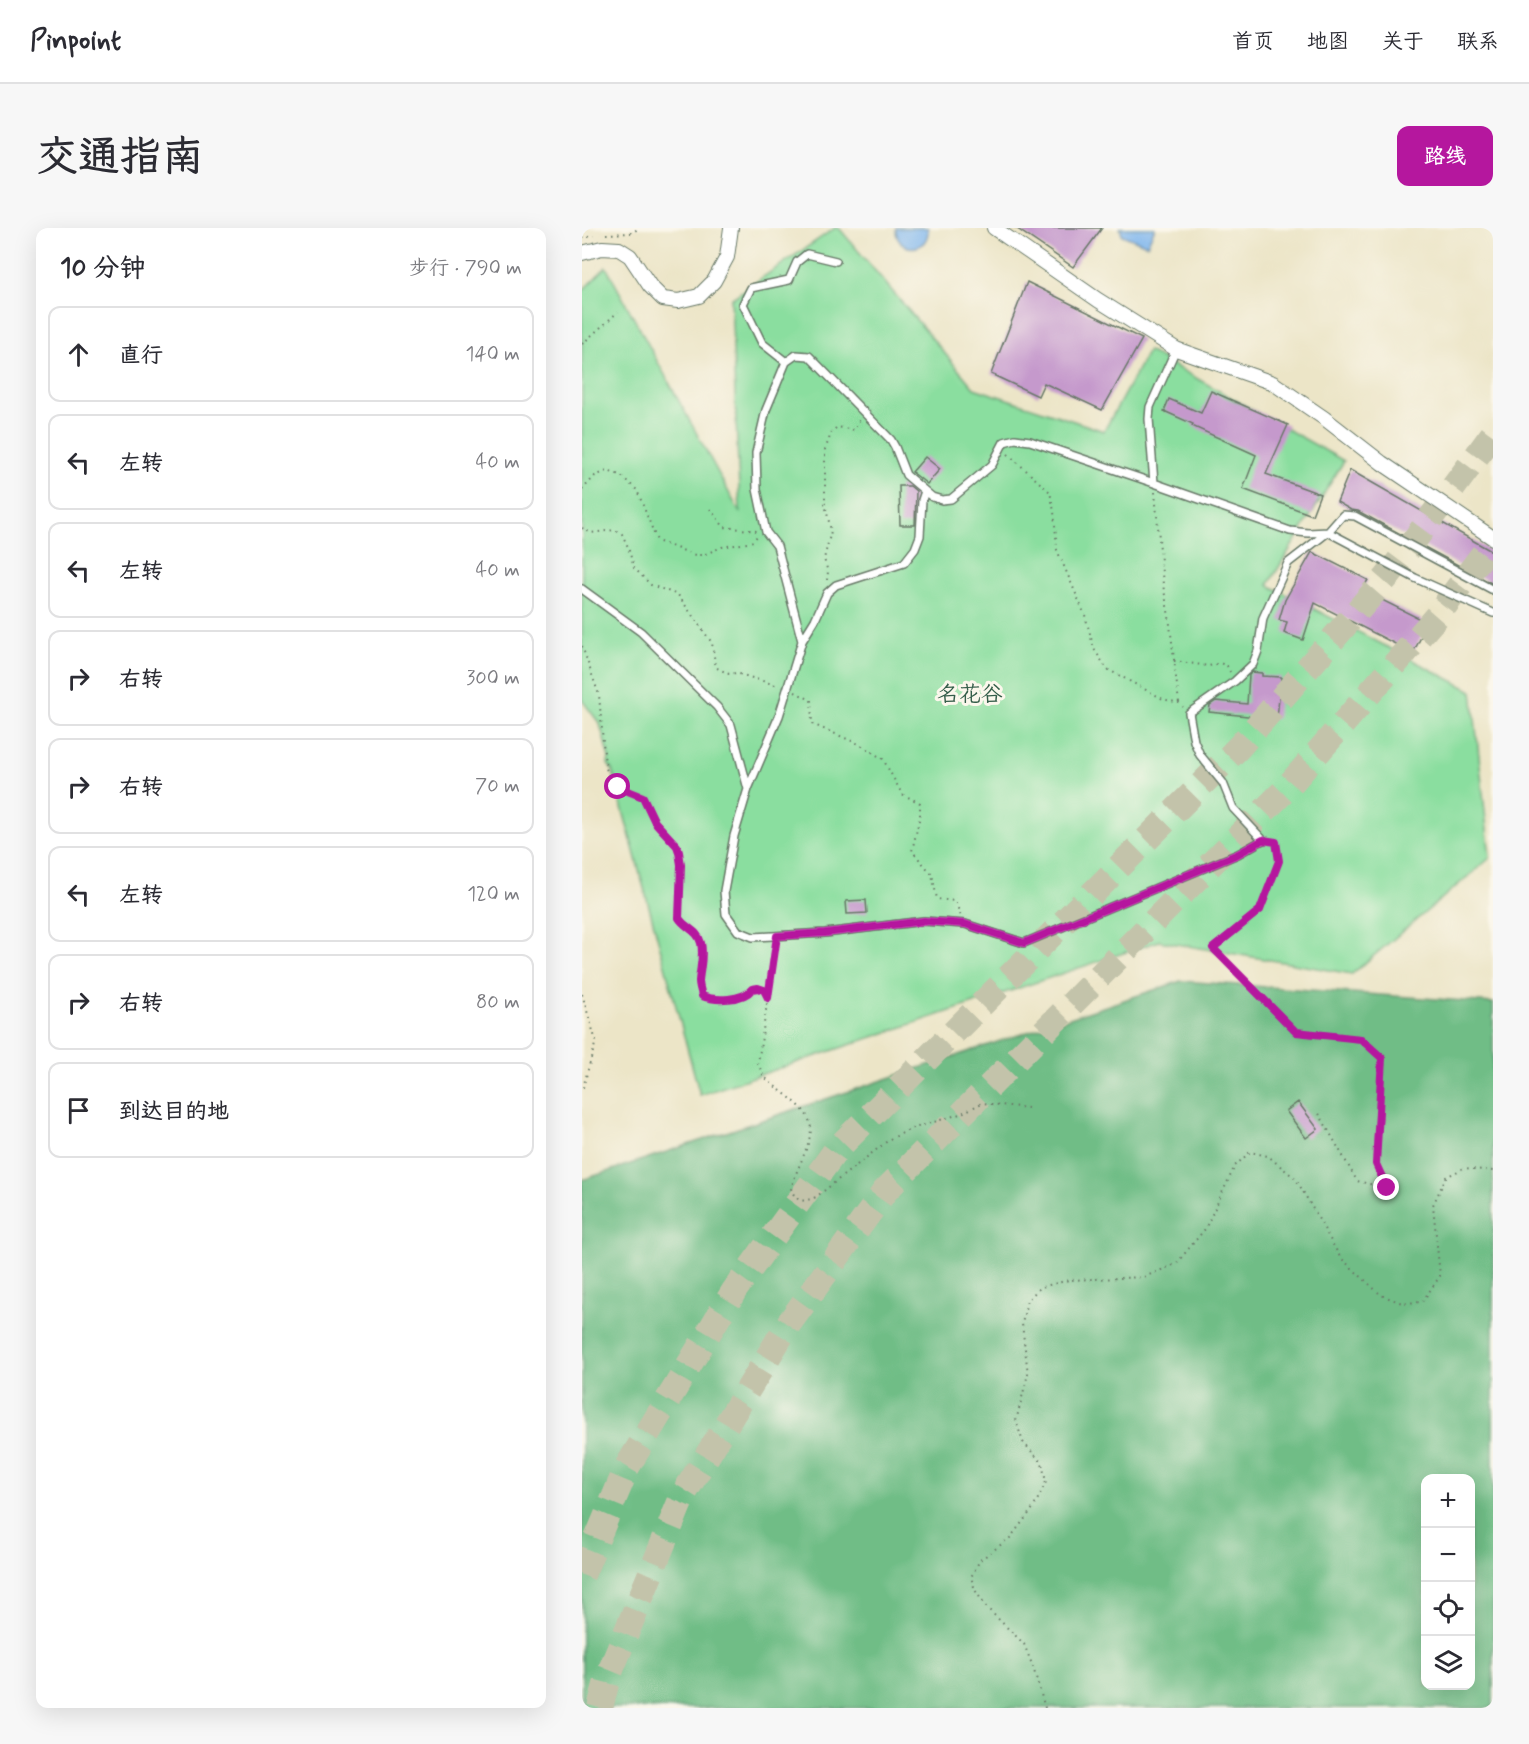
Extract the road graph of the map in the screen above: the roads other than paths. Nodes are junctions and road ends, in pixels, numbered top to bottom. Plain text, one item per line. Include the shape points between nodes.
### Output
1 (731, 228) edge
2 (994, 228) edge
3 (582, 253) edge
4 (836, 261) dead end
5 (1176, 349) junction
6 (786, 362) junction
7 (1154, 483) junction
8 (925, 491) junction
9 (1328, 532) junction
10 (1493, 538) edge
11 (582, 589) edge
12 (1493, 590) edge
13 (1493, 613) edge
14 (802, 641) junction
15 (748, 789) junction

1 - 3 street via 727,257 714,281 699,296 678,302 663,299 630,255 619,249
2 - 5 street
4 - 6 lane via 807,254 797,262 789,280 751,288 743,304 762,343
5 - 7 lane via 1150,407
5 - 10 street via 1273,383
6 - 8 lane via 796,356 809,356 891,440 906,475
6 - 14 lane via 766,410 756,453 757,489 766,532 777,546
7 - 8 lane via 1015,439 1004,442 992,465 951,499 932,497
7 - 9 lane via 1290,531
8 - 14 lane via 920,536 904,563 836,585 827,593
9 - 12 lane via 1343,515 1355,516
9 - 13 lane
9 - 15 lane via 1288,563 1263,618 1253,664 1189,713 1200,755 1223,783 1233,808 1263,840 1238,854 1024,943 965,924 924,921 753,937 738,931 726,914 724,891
11 - 15 lane via 641,632 717,707 731,725
14 - 15 lane via 779,716

